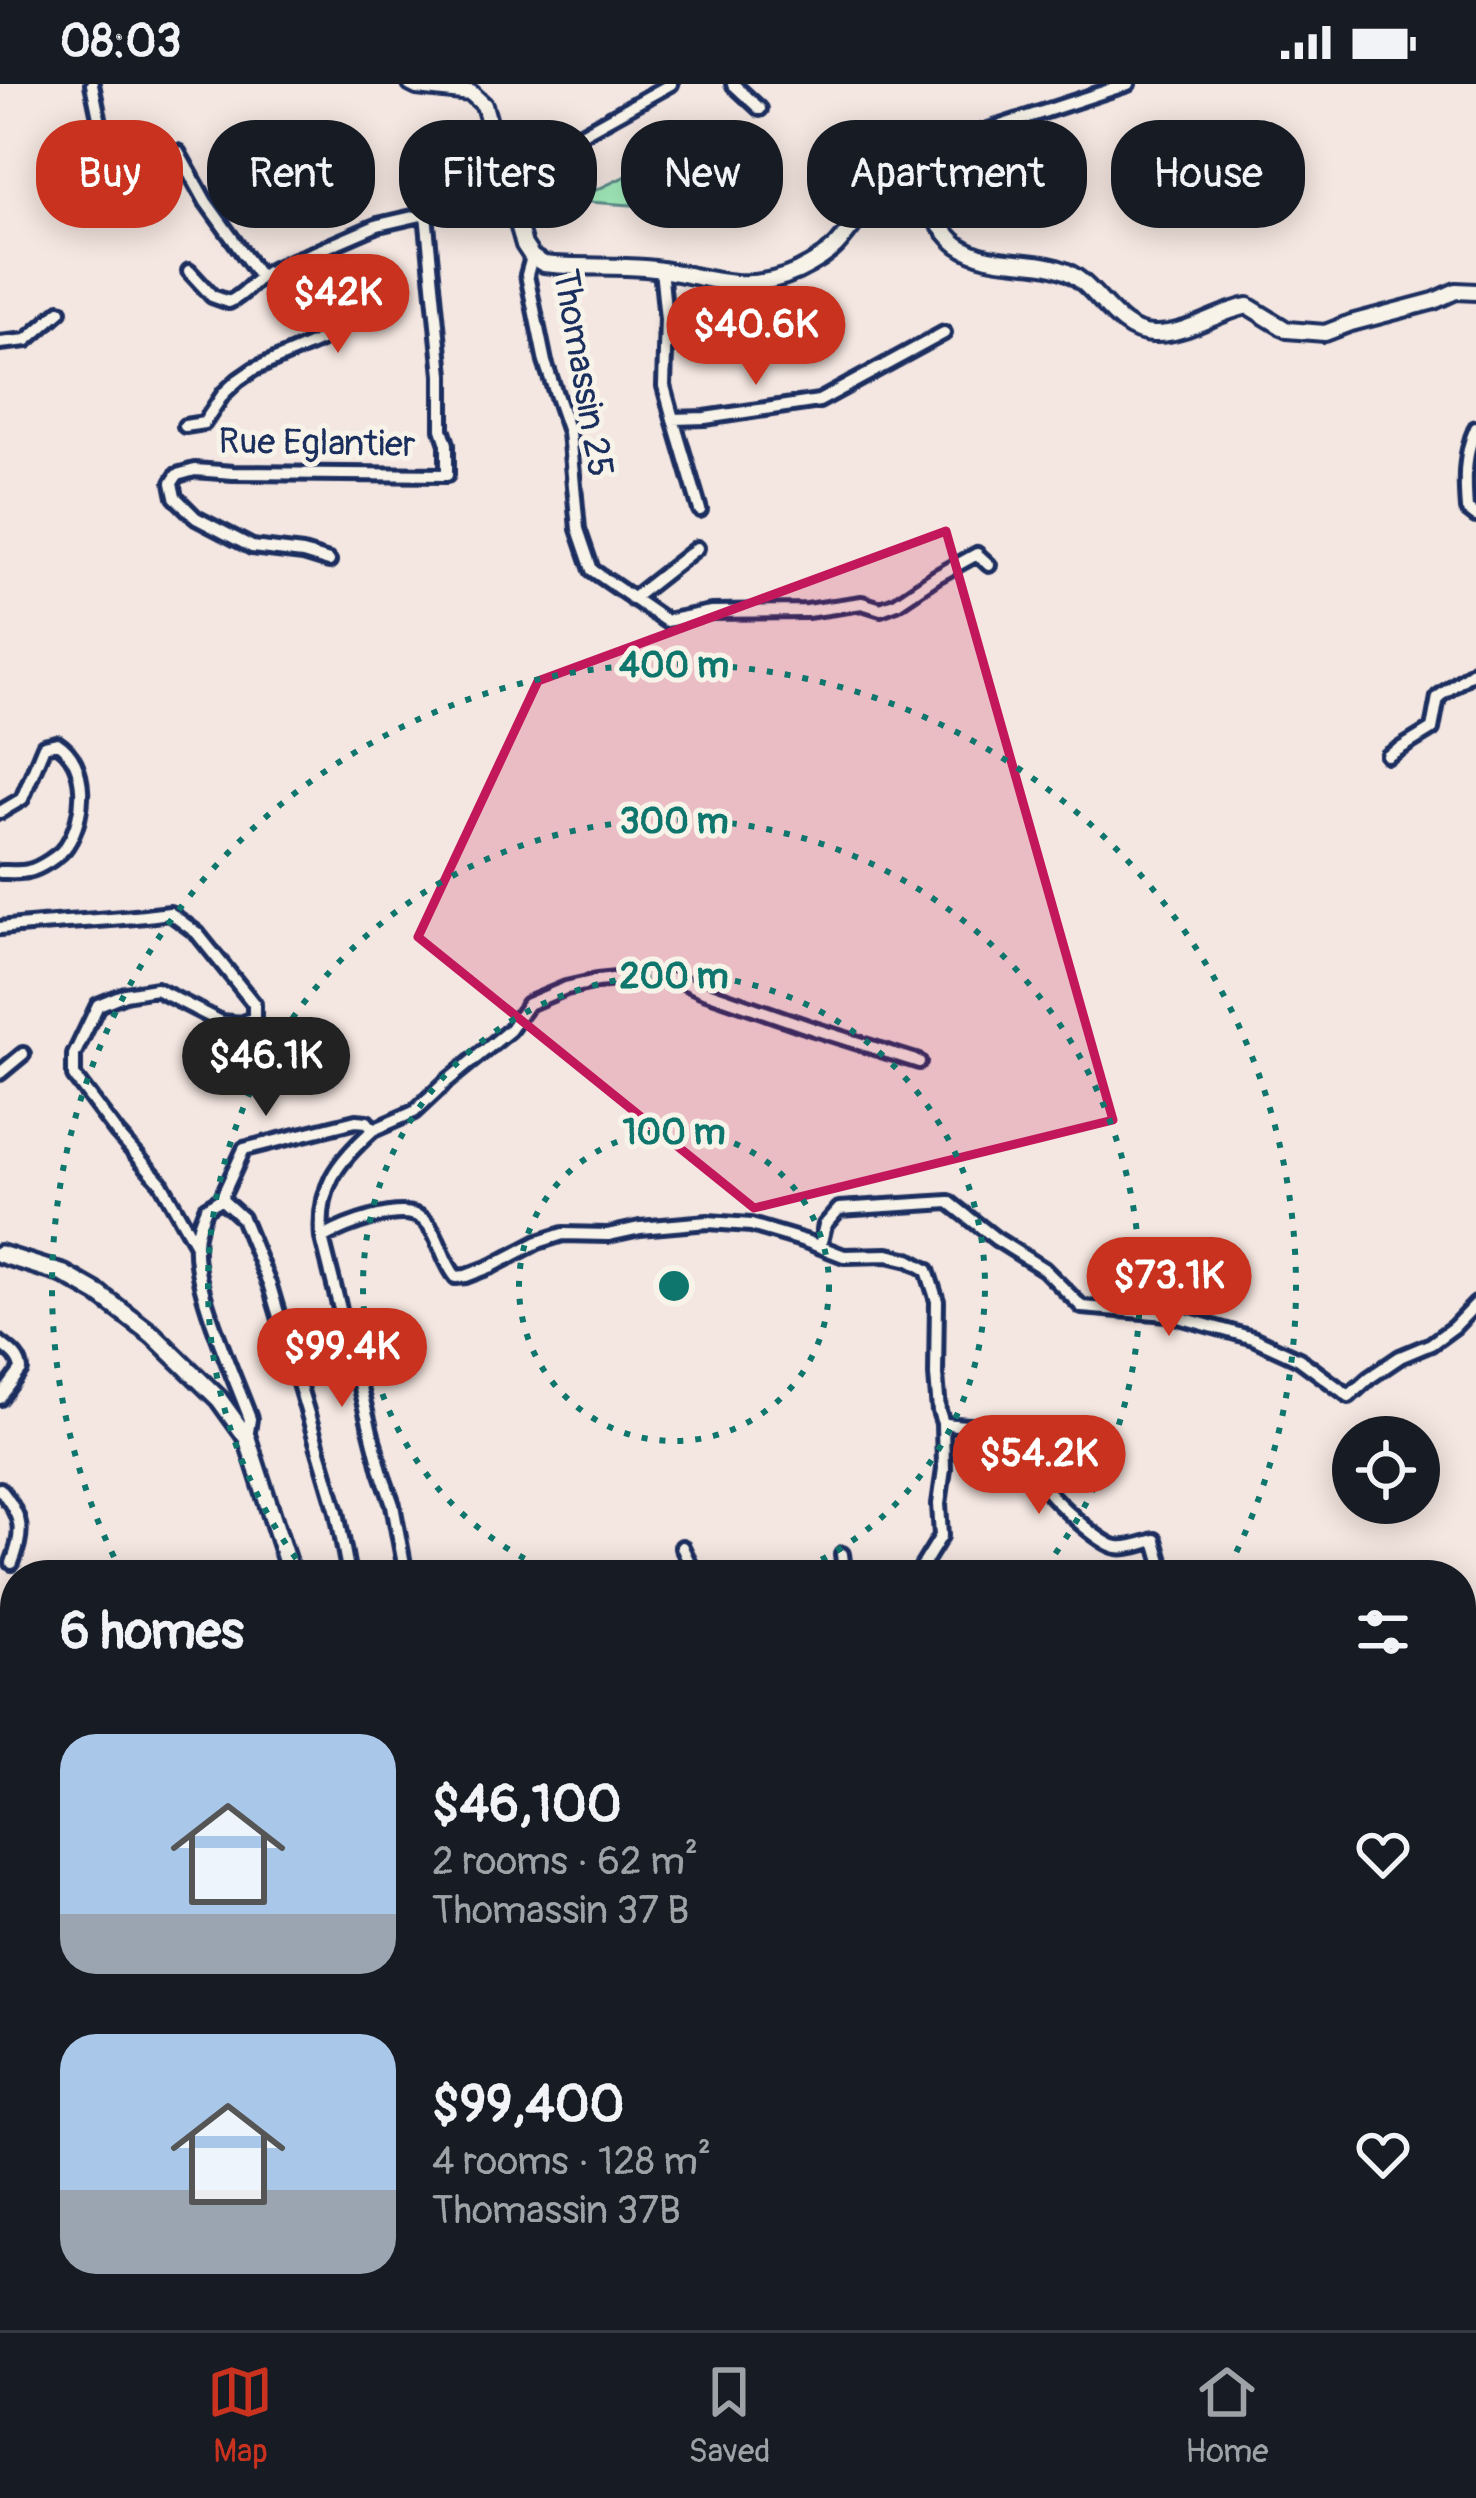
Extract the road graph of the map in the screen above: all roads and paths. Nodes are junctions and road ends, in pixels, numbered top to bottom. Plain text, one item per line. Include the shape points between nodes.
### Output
1 (92, 84) edge
2 (411, 84) edge
3 (668, 84) edge
4 (733, 84) edge
5 (1128, 84) edge
6 (473, 89) edge
7 (760, 110) dead end
8 (99, 120) edge
9 (490, 120) edge
10 (1019, 120) edge
11 (597, 124) edge
12 (183, 161) edge
13 (399, 220) edge
14 (427, 228) edge
15 (519, 228) edge
16 (852, 228) edge
17 (942, 228) edge
18 (320, 250) junction
19 (532, 256) junction
20 (661, 269) junction
21 (189, 271) dead end
22 (260, 277) junction
23 (1476, 292) edge
24 (60, 311) dead end
25 (944, 333) dead end
26 (0, 343) edge
27 (673, 419) junction
28 (185, 426) dead end
29 (1476, 428) edge
30 (700, 510) dead end
31 (1476, 516) edge
32 (697, 548) dead end
33 (329, 561) dead end
34 (989, 565) dead end
35 (632, 599) junction
36 (1476, 670) edge
37 (1388, 756) dead end
38 (0, 812) edge
39 (0, 872) edge
40 (0, 928) edge
41 (23, 1054) dead end
42 (919, 1062) dead end
43 (0, 1073) edge
44 (373, 1130) junction
45 (221, 1199) junction
46 (322, 1238) junction
47 (196, 1245) junction
48 (820, 1246) junction
49 (0, 1255) edge
50 (1476, 1304) edge
51 (0, 1343) edge
52 (0, 1398) edge
53 (943, 1423) junction
54 (247, 1438) junction
55 (0, 1489) edge
56 (682, 1547) dead end
57 (842, 1555) dead end
58 (14, 1560) edge
59 (286, 1560) edge
60 (346, 1560) edge
61 (403, 1560) edge
62 (688, 1560) edge
63 (843, 1560) edge
64 (926, 1560) edge
65 (1161, 1560) edge

1 - 8 street
2 - 6 street, Thomassin 25
3 - 11 street
4 - 7 street
5 - 10 street, Thomassin 25
6 - 9 street, Thomassin 25
12 - 22 street
13 - 18 street
14 - 33 street, Rue Eglantier via 447,475 194,470 172,483 196,518 226,535
15 - 19 street, Thomassin 25
16 - 20 street, Thomassin 25 via 800,271 762,284
17 - 23 street via 963,248 1066,271 1148,334 1172,334 1248,306 1287,330 1325,333 1456,291
18 - 22 street
18 - 28 street via 336,291 321,340 254,369 224,393 205,423
19 - 20 street, Thomassin 25 via 561,266
19 - 35 street, Thomassin 25 via 527,275 569,433 578,529 592,569
20 - 27 street via 664,386
21 - 22 street via 229,302
24 - 26 street via 27,340
25 - 27 street via 819,401
27 - 30 street
29 - 31 street via 1465,473 1467,509
32 - 35 street
34 - 35 street via 977,554 881,609 862,603 666,621
36 - 37 street via 1438,697 1432,729
38 - 39 street via 22,799 44,746 66,749 81,778 66,848 32,871
40 - 47 street via 170,913 197,933 254,1004 254,1017 242,1024 221,1022 156,988 124,994 98,1005 74,1054 74,1076 161,1183
41 - 43 street
42 - 44 street via 677,980 597,981 528,1004 510,1030 414,1112
44 - 45 street via 356,1121 244,1149
44 - 46 street via 336,1167 320,1210
45 - 47 street via 206,1208
45 - 60 street via 242,1218 270,1286
46 - 48 street via 394,1213 415,1215 456,1276 563,1234 708,1222 751,1225
46 - 61 street
47 - 54 street via 204,1295 250,1419
48 - 50 street via 839,1209 949,1202 1082,1306 1168,1315 1252,1338 1299,1359 1349,1396 1454,1328
48 - 53 street via 844,1256 889,1255 926,1270 937,1300
49 - 54 main road via 64,1274 128,1314 219,1399
51 - 52 street via 21,1370
53 - 64 street via 941,1536
53 - 65 street via 1014,1434 1064,1509 1112,1546 1155,1540
54 - 59 main road
55 - 58 street via 18,1511
56 - 62 street
57 - 63 street

